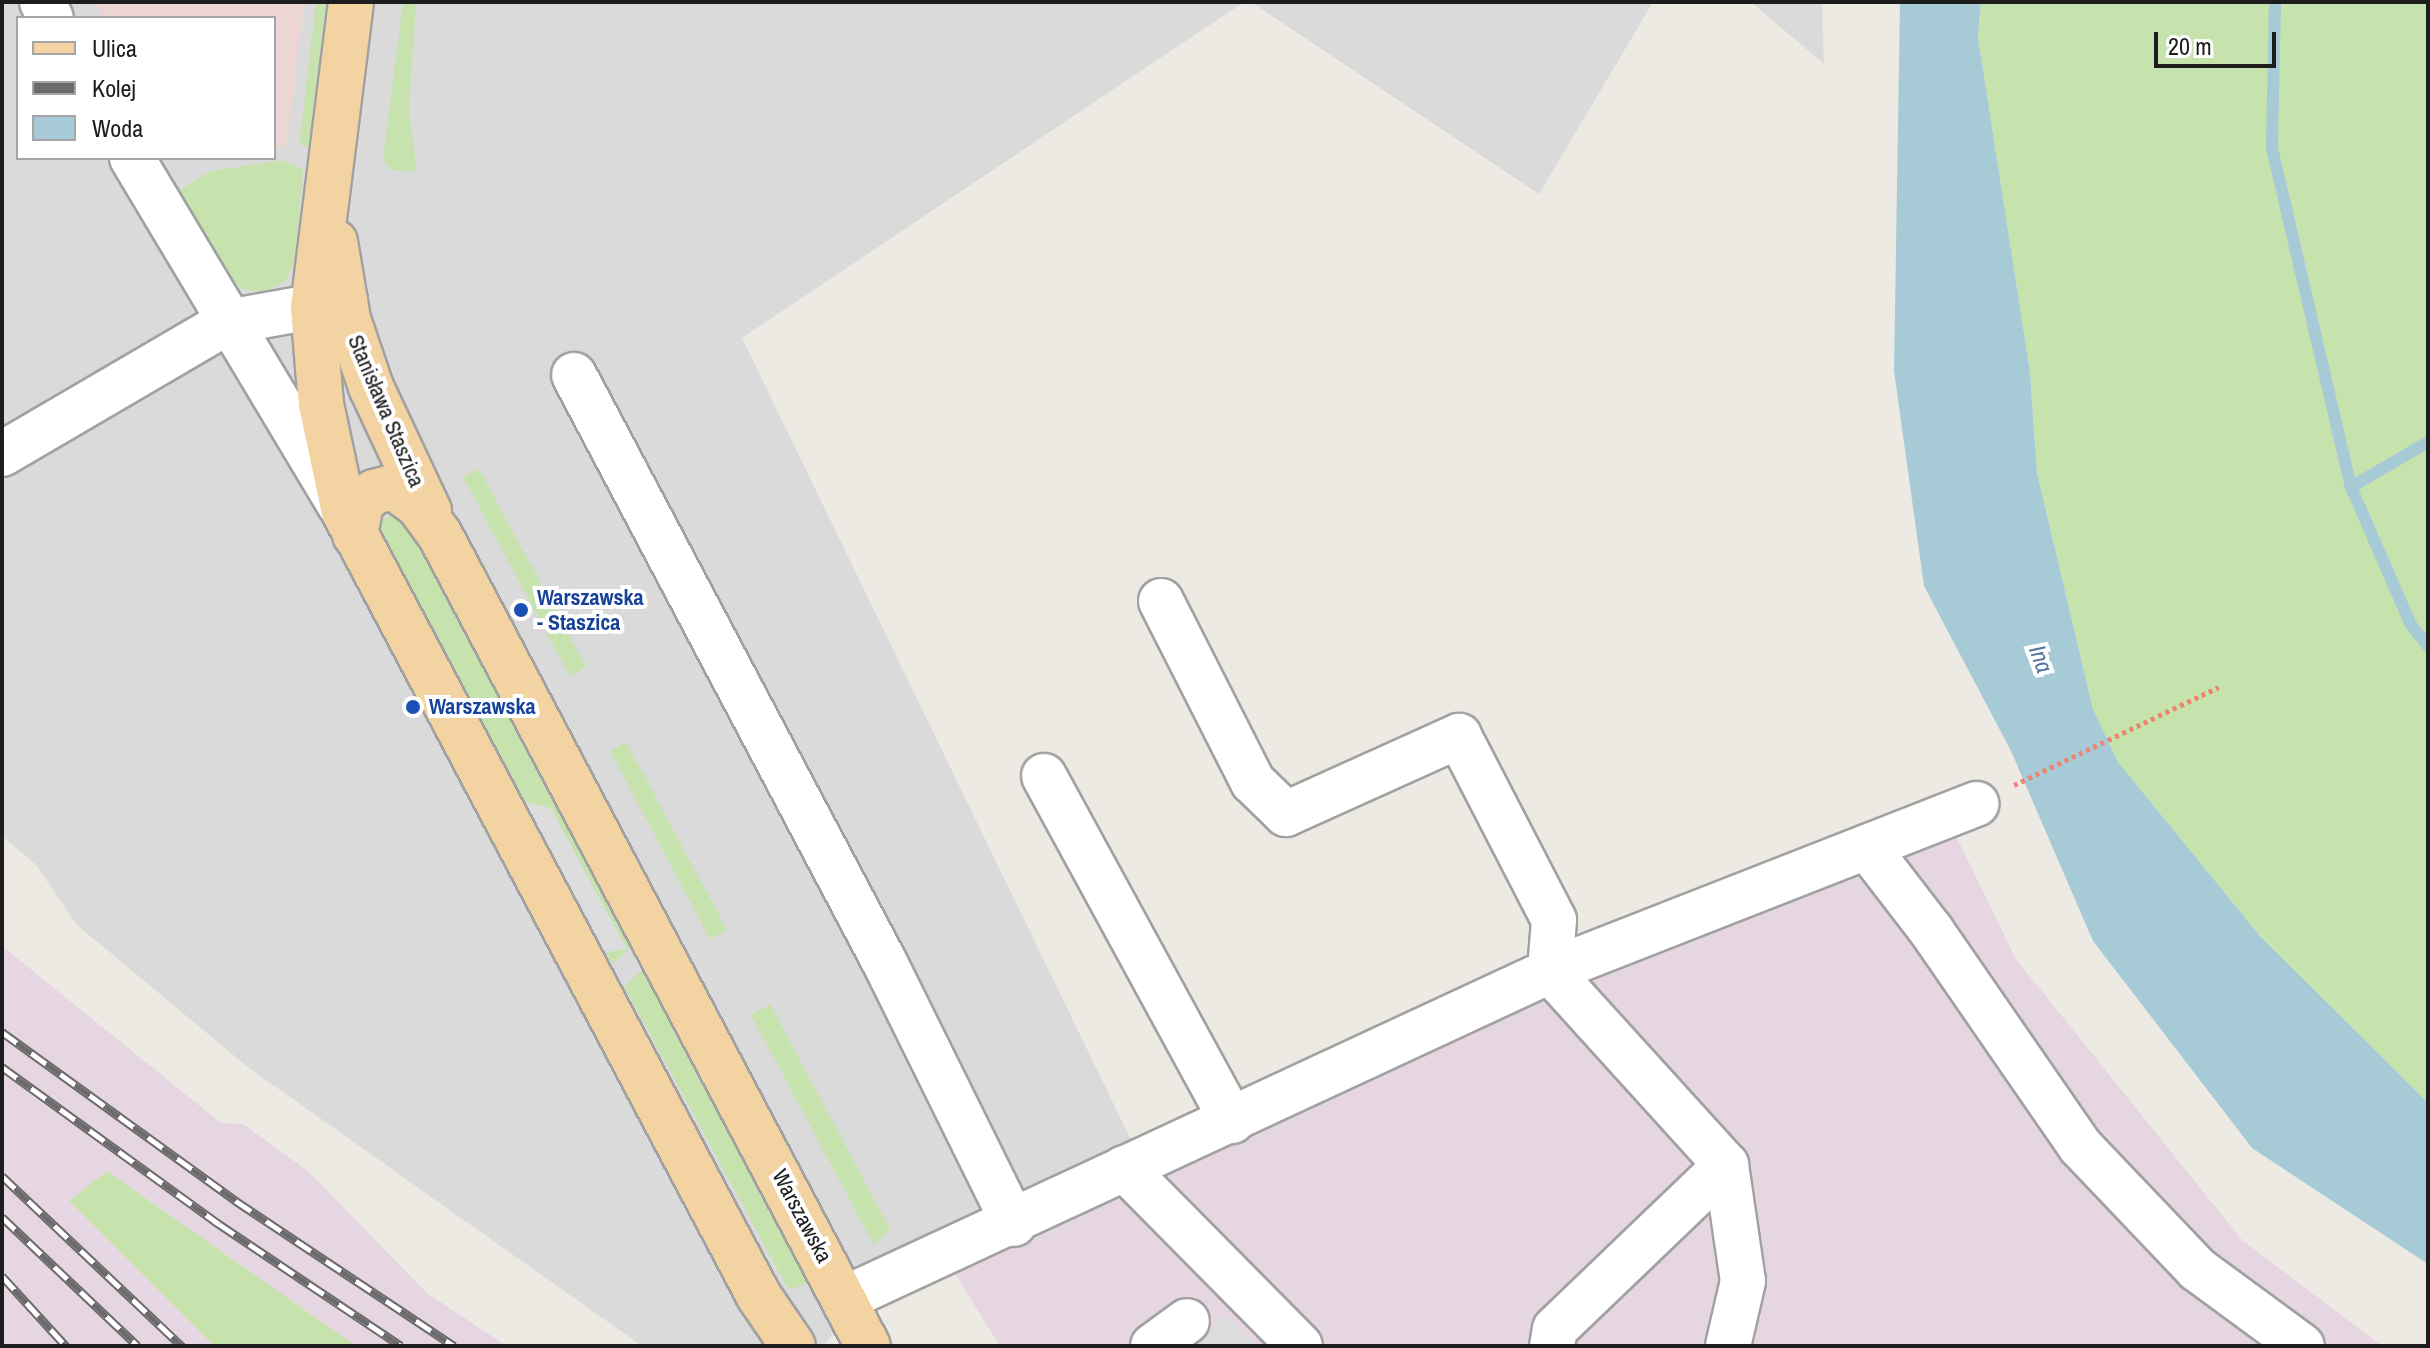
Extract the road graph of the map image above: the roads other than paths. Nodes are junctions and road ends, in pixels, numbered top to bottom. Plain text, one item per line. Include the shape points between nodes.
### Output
1 (351, 2) edge
2 (133, 160) edge
3 (329, 304) junction
4 (228, 322) junction
5 (574, 375) dead end
6 (2, 454) edge
7 (349, 524) junction
8 (440, 535) junction
9 (1161, 601) dead end
10 (1044, 776) dead end
11 (1976, 804) road end
12 (1867, 847) junction
13 (1550, 971) junction
14 (1232, 1121) junction
15 (1726, 1165) junction
16 (1124, 1168) junction
17 (1014, 1224) junction
18 (759, 1296) junction
19 (846, 1298) junction
20 (793, 1346) edge
21 (868, 1346) edge
22 (1300, 1346) edge
23 (1552, 1346) edge
24 (1728, 1346) edge
25 (2302, 1346) edge

1 - 3 main road, Stanisława Staszica via 327,189
2 - 4 street
3 - 4 street
3 - 7 main road, Stanisława Staszica via 321,404
3 - 8 main road, Stanisława Staszica
4 - 6 street
4 - 7 street
5 - 17 street via 885,963
7 - 8 main road, Warszawska via 374,492 393,487 418,505
7 - 18 main road
8 - 19 main road, Warszawska
9 - 13 street via 1253,782 1286,814 1459,736 1554,920
10 - 14 street
11 - 12 street
12 - 13 street
12 - 25 street via 2080,1146 2197,1269
13 - 14 street
13 - 15 street
14 - 16 street
15 - 23 street via 1555,1329
15 - 24 street via 1743,1281
16 - 17 street
16 - 22 street
17 - 19 street
18 - 19 main road via 792,1316 808,1316
18 - 20 main road
19 - 21 main road, Warszawska

